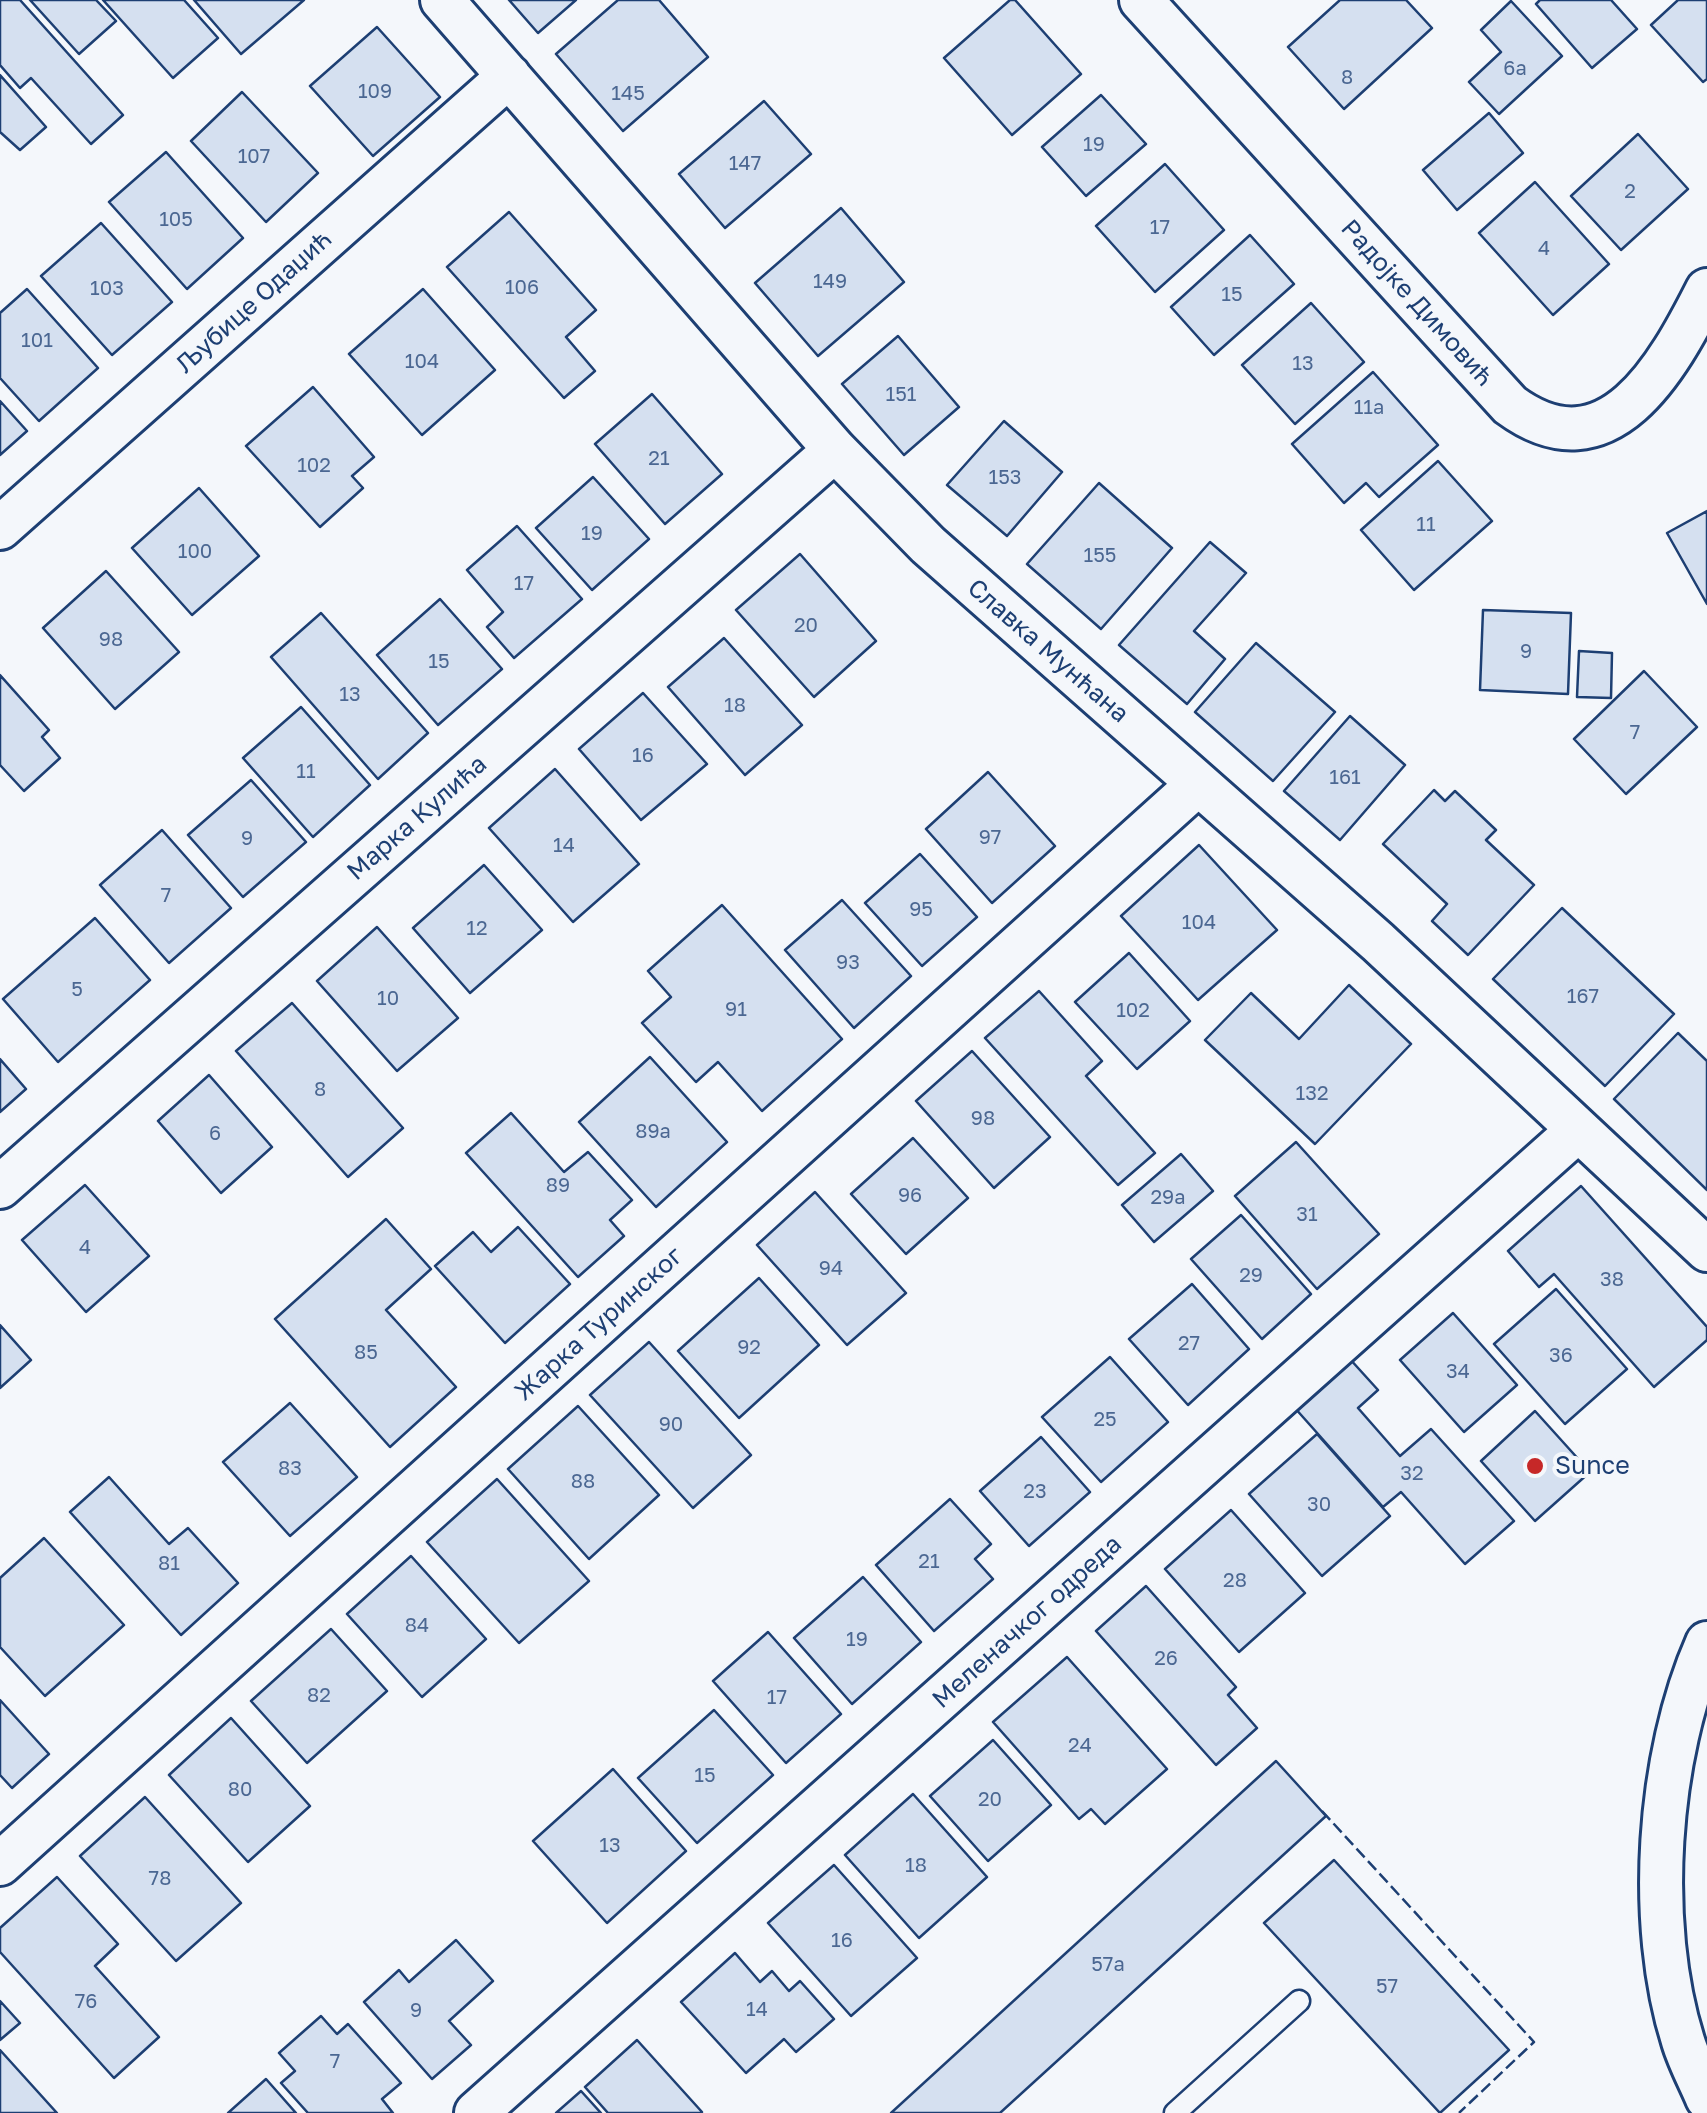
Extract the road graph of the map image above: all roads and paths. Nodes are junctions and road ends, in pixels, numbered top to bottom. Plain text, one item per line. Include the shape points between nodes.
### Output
1 (442, 0) edge
2 (1141, 0) edge
3 (508, 76) junction
4 (1707, 290) edge
5 (835, 450) junction
6 (0, 528) edge
7 (1198, 784) junction
8 (1577, 1131) junction
9 (0, 1187) edge
10 (1707, 1250) edge
11 (1703, 1662) edge
12 (0, 1864) edge
13 (1299, 2000) dead end
14 (1707, 2098) edge
15 (476, 2113) edge
16 (1175, 2113) edge

1 - 3 street, Славка Мунћана
2 - 4 street, Радојке Димовић via 1530,420 1554,430 1579,428 1621,410 1671,362
3 - 5 street, Славка Мунћана
3 - 6 street, Љубице Одаџић
5 - 7 street, Славка Мунћана via 928,545
5 - 9 street, Марка Кулића
7 - 8 street, Славка Мунћана via 1378,942
7 - 12 street, Жарка Туринског
8 - 10 street, Славка Мунћана
8 - 15 street, Меленачког одреда
11 - 14 street via 1674,1762 1661,1849 1669,1970 1683,2041
13 - 16 lane

